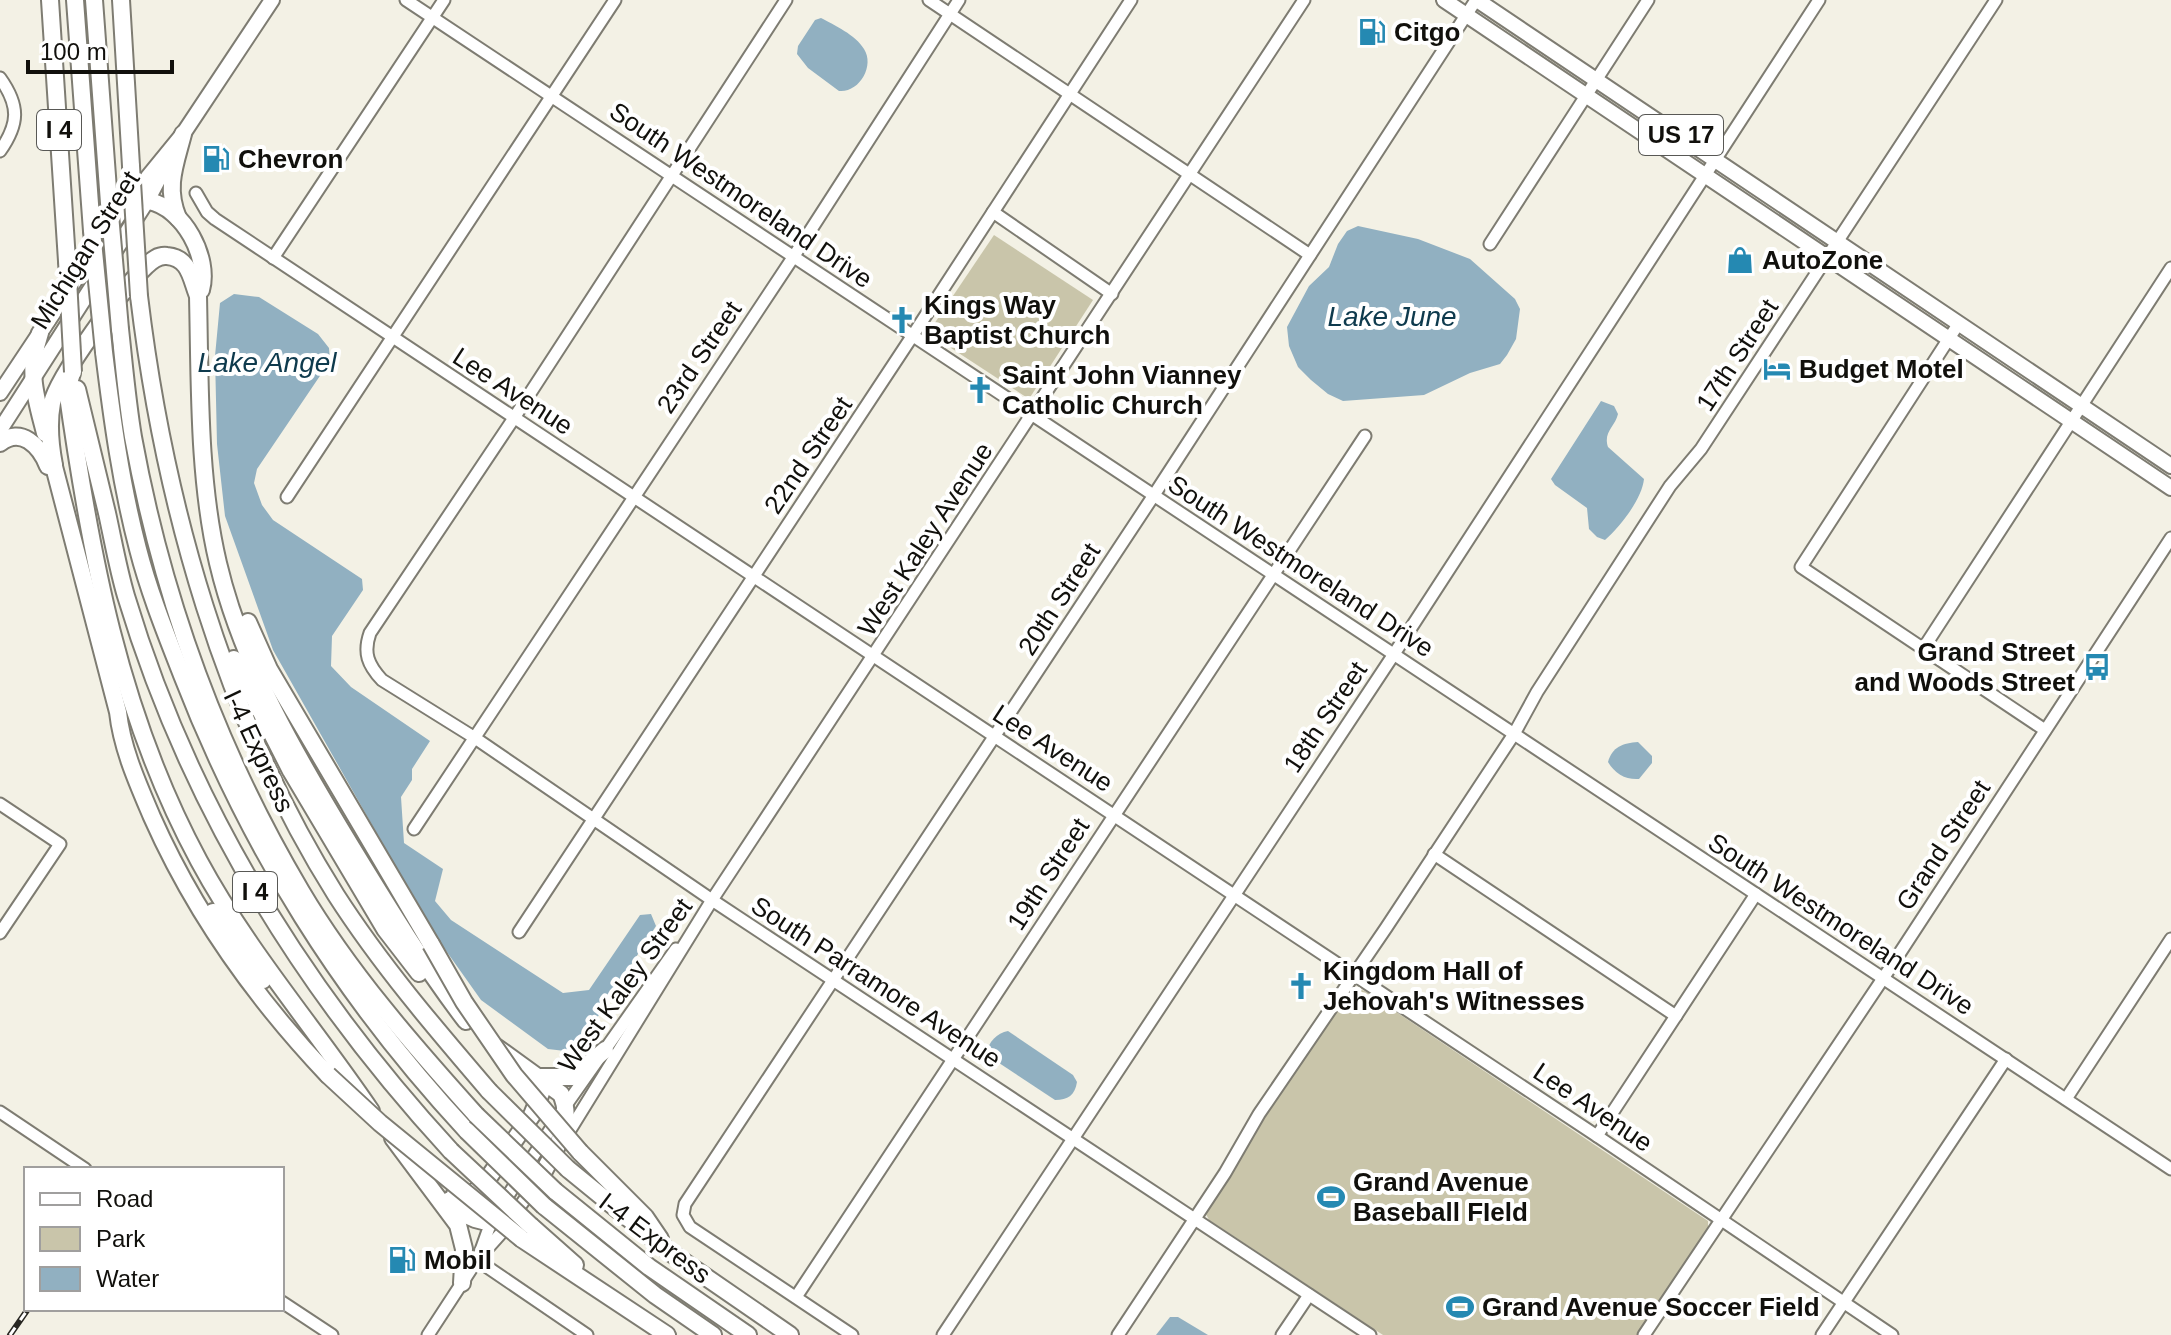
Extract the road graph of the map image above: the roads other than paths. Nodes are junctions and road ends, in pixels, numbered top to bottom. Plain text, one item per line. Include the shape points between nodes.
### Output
1 (50, 0) edge
2 (75, 0) edge
3 (94, 0) edge
4 (121, 0) edge
5 (272, 0) edge
6 (406, 0) edge
7 (444, 0) edge
8 (615, 0) edge
9 (786, 0) edge
10 (929, 0) edge
11 (959, 0) edge
12 (1131, 0) edge
13 (1304, 0) edge
14 (1444, 0) edge
15 (1476, 0) edge
16 (1648, 0) edge
17 (1819, 0) edge
18 (1995, 0) edge
19 (950, 14) junction
20 (1466, 14) junction
21 (433, 18) junction
22 (0, 78) edge
23 (1596, 79) junction
24 (1070, 94) junction
25 (1586, 94) junction
26 (553, 96) junction
27 (183, 134) junction
28 (0, 151) edge
29 (1717, 159) junction
30 (1191, 173) junction
31 (1707, 174) junction
32 (672, 177) junction
33 (196, 193) dead end
34 (147, 201) junction
35 (117, 204) junction
36 (993, 212) junction
37 (179, 220) junction
38 (1837, 241) junction
39 (1490, 244) dead end
40 (1310, 255) junction
41 (794, 256) junction
42 (1828, 256) junction
43 (273, 258) junction
44 (2171, 268) edge
45 (1112, 294) junction
46 (198, 296) junction
47 (1959, 323) junction
48 (40, 333) junction
49 (913, 335) junction
50 (392, 338) junction
51 (1949, 338) junction
52 (73, 372) junction
53 (31, 380) junction
54 (0, 393) edge
55 (2081, 406) junction
56 (1032, 416) junction
57 (514, 418) junction
58 (2071, 422) junction
59 (0, 430) edge
60 (1365, 436) dead end
61 (0, 443) edge
62 (54, 465) junction
63 (2171, 466) edge
64 (205, 468) junction
65 (2171, 488) edge
66 (1154, 495) junction
67 (287, 497) dead end
68 (633, 497) junction
69 (71, 536) junction
70 (2171, 538) edge
71 (1273, 574) junction
72 (754, 575) junction
73 (210, 626) junction
74 (1923, 649) junction
75 (1394, 654) junction
76 (874, 656) junction
77 (118, 712) junction
78 (2045, 730) junction
79 (1514, 734) junction
80 (995, 736) junction
81 (475, 738) junction
82 (0, 804) edge
83 (1114, 815) junction
84 (593, 819) junction
85 (414, 829) dead end
86 (1434, 854) junction
87 (1234, 894) junction
88 (1756, 894) junction
89 (712, 900) junction
90 (519, 932) dead end
91 (0, 933) edge
92 (2171, 939) edge
93 (1353, 974) junction
94 (1883, 977) junction
95 (834, 979) junction
96 (1676, 1016) junction
97 (466, 1021) junction
98 (309, 1027) junction
99 (605, 1050) junction
100 (953, 1059) junction
101 (2006, 1059) junction
102 (514, 1060) junction
103 (336, 1074) junction
104 (539, 1077) junction
105 (2066, 1099) junction
106 (566, 1105) junction
107 (0, 1112) edge
108 (1597, 1136) junction
109 (1073, 1137) junction
110 (82, 1167) edge
111 (2171, 1169) edge
112 (544, 1171) junction
113 (443, 1189) junction
114 (517, 1211) junction
115 (1194, 1219) junction
116 (1721, 1219) junction
117 (491, 1222) junction
118 (526, 1232) junction
119 (671, 1253) junction
120 (477, 1260) junction
121 (462, 1283) junction
122 (1309, 1295) junction
123 (796, 1297) junction
124 (284, 1303) edge
125 (1844, 1303) junction
126 (663, 1332) edge
127 (332, 1335) edge
128 (428, 1335) edge
129 (587, 1335) edge
130 (713, 1335) edge
131 (748, 1335) edge
132 (790, 1335) edge
133 (852, 1335) edge
134 (943, 1335) edge
135 (1118, 1335) edge
136 (1282, 1335) edge
137 (1370, 1335) edge
138 (1644, 1335) edge
139 (1822, 1335) edge
140 (1892, 1335) edge

1 - 52 highway, I 4, bridge
2 - 130 highway, I-4 Express, bridge via 92,231 116,449 138,551 203,731 305,924 396,1050 467,1131 544,1206
3 - 35 highway, I-4 Express
4 - 73 highway, bridge via 149,378 183,534
5 - 27 main road, Michigan Street
6 - 21 street, South Westmoreland Drive
7 - 21 street
8 - 26 street
9 - 32 street
10 - 19 street
11 - 19 street, 23rd Street
12 - 24 street, 22nd Street
13 - 30 street, West Kaley Avenue
14 - 20 main road, US 17
15 - 20 street, 20th Street
15 - 23 main road, US 17
16 - 23 street
17 - 29 street, 18th Street
18 - 38 street, 17th Street
19 - 24 street
19 - 41 street, 23rd Street
20 - 25 main road, US 17
20 - 40 street, 20th Street
21 - 26 street, South Westmoreland Drive
21 - 43 street
22 - 28 street via 12,97 15,118
23 - 25 street
23 - 29 main road, US 17
24 - 30 street
24 - 36 street, 22nd Street
25 - 31 main road, US 17
25 - 39 street
26 - 32 street, South Westmoreland Drive
26 - 50 street
27 - 34 main road, Michigan Street
27 - 35 main road, Michigan Street
27 - 37 highway via 171,181 171,201
29 - 31 street, 18th Street
29 - 38 main road, US 17
30 - 40 street
30 - 45 street, West Kaley Avenue
31 - 42 main road, US 17
31 - 75 street, 18th Street
32 - 41 street, South Westmoreland Drive
32 - 57 street
33 - 43 street, Lee Avenue via 211,216
34 - 35 highway
34 - 37 highway
34 - 53 main road, Michigan Street
35 - 48 main road, Michigan Street
35 - 131 highway, I-4 Express, bridge via 120,329 150,518 185,637 236,768 301,892 358,976 476,1115 555,1191 649,1267
36 - 45 street
36 - 49 street, 22nd Street
37 - 46 highway via 201,256 203,287
38 - 42 street, 17th Street
38 - 47 main road, US 17
40 - 66 street, 20th Street
41 - 49 street, South Westmoreland Drive
41 - 68 street, 23rd Street
42 - 51 main road, US 17
42 - 79 street, 17th Street via 1701,449 1670,486
43 - 50 street, Lee Avenue
44 - 55 street
45 - 56 street, West Kaley Avenue
46 - 62 highway via 184,263 158,256 145,266 58,386 49,429
46 - 64 highway
47 - 51 street
47 - 55 main road, US 17
48 - 53 highway
48 - 54 main road, Michigan Street
49 - 56 street, South Westmoreland Drive
49 - 72 street, 22nd Street
50 - 57 street, Lee Avenue
50 - 67 street
51 - 58 main road, US 17
51 - 74 street via 1801,567
52 - 98 highway via 67,389 95,566 132,706 199,861
52 - 118 highway, I 4, bridge via 125,594 208,808 259,900 379,1070
53 - 59 main road, Michigan Street
53 - 62 highway
55 - 58 street
55 - 63 main road, US 17
56 - 66 street, South Westmoreland Drive
56 - 76 street, West Kaley Avenue
57 - 68 street, Lee Avenue
57 - 81 street, South Parramore Avenue via 365,646 371,668 382,680
58 - 65 main road, US 17
58 - 74 street
60 - 71 street, 19th Street
61 - 69 highway via 20,437 36,443
62 - 69 highway
64 - 97 highway via 218,565 278,719 392,915
64 - 119 highway, bridge via 238,600 269,669 464,1002 514,1075 645,1217
66 - 71 street, South Westmoreland Drive
66 - 80 street, 20th Street
68 - 72 street, Lee Avenue
68 - 81 street, 23rd Street
69 - 77 highway
70 - 78 street, Grand Street
71 - 75 street, South Westmoreland Drive
71 - 83 street, 19th Street
72 - 76 street, Lee Avenue
72 - 84 street, 22nd Street
73 - 97 highway via 230,650 291,771 385,929 431,988
73 - 119 highway, bridge via 262,755 336,895 421,1012 489,1091 568,1169
74 - 78 street
75 - 79 street, South Westmoreland Drive
75 - 87 street, 18th Street
76 - 80 street, Lee Avenue
76 - 89 street, West Kaley Avenue
77 - 98 highway via 154,804 208,905 261,977
77 - 103 highway via 141,794 202,914 262,1002
78 - 94 street, Grand Street
79 - 86 street, 17th Street
79 - 88 street, South Westmoreland Drive
80 - 83 street, Lee Avenue
80 - 95 street, 20th Street
81 - 84 street, South Parramore Avenue
81 - 85 street, 23rd Street
82 - 91 street via 60,844
83 - 87 street, Lee Avenue
83 - 100 street, 19th Street
84 - 89 street, South Parramore Avenue
84 - 90 street, 22nd Street
86 - 93 street, 17th Street
86 - 96 street
87 - 93 street, Lee Avenue
87 - 109 street, 18th Street
88 - 94 street, South Westmoreland Drive
88 - 96 street
89 - 95 street, South Parramore Avenue
89 - 99 street, West Kaley Street
89 - 112 street, West Kaley Street
92 - 105 street
93 - 108 street, Lee Avenue
93 - 115 street, 17th Street
94 - 101 street, South Westmoreland Drive
94 - 116 street, Grand Street
95 - 100 street, South Parramore Avenue
95 - 123 street, 20th Street via 685,1204 683,1215
96 - 108 street
97 - 102 highway
98 - 103 highway
99 - 104 highway via 573,1077
99 - 106 street, West Kaley Street
100 - 109 street, South Parramore Avenue
100 - 123 street, 19th Street
101 - 105 street, South Westmoreland Drive
101 - 125 street
102 - 104 highway
102 - 113 highway via 539,1087 537,1107 482,1187 470,1195
103 - 113 highway via 377,1107
103 - 118 highway, bridge via 380,1123
103 - 121 highway via 458,1225 464,1249
104 - 106 highway via 561,1094
105 - 111 street, South Westmoreland Drive
106 - 112 highway via 565,1128
106 - 117 street, West Kaley Street
107 - 110 street
108 - 116 street, Lee Avenue
109 - 115 street, South Parramore Avenue
109 - 134 street, 18th Street
112 - 114 street, West Kaley Street
113 - 117 highway via 468,1217
114 - 117 highway
114 - 120 street, West Kaley Street
115 - 122 street, South Parramore Avenue
115 - 135 street, 17th Street
116 - 125 street, Lee Avenue
116 - 138 street, Grand Street
117 - 120 street, West Kaley Street
118 - 126 highway, I 4
119 - 132 highway
120 - 121 street, West Kaley Street
120 - 129 street
121 - 128 street, West Kaley Street
122 - 136 street
122 - 137 street, South Parramore Avenue
123 - 133 street
124 - 127 street
125 - 139 street
125 - 140 street, Lee Avenue

